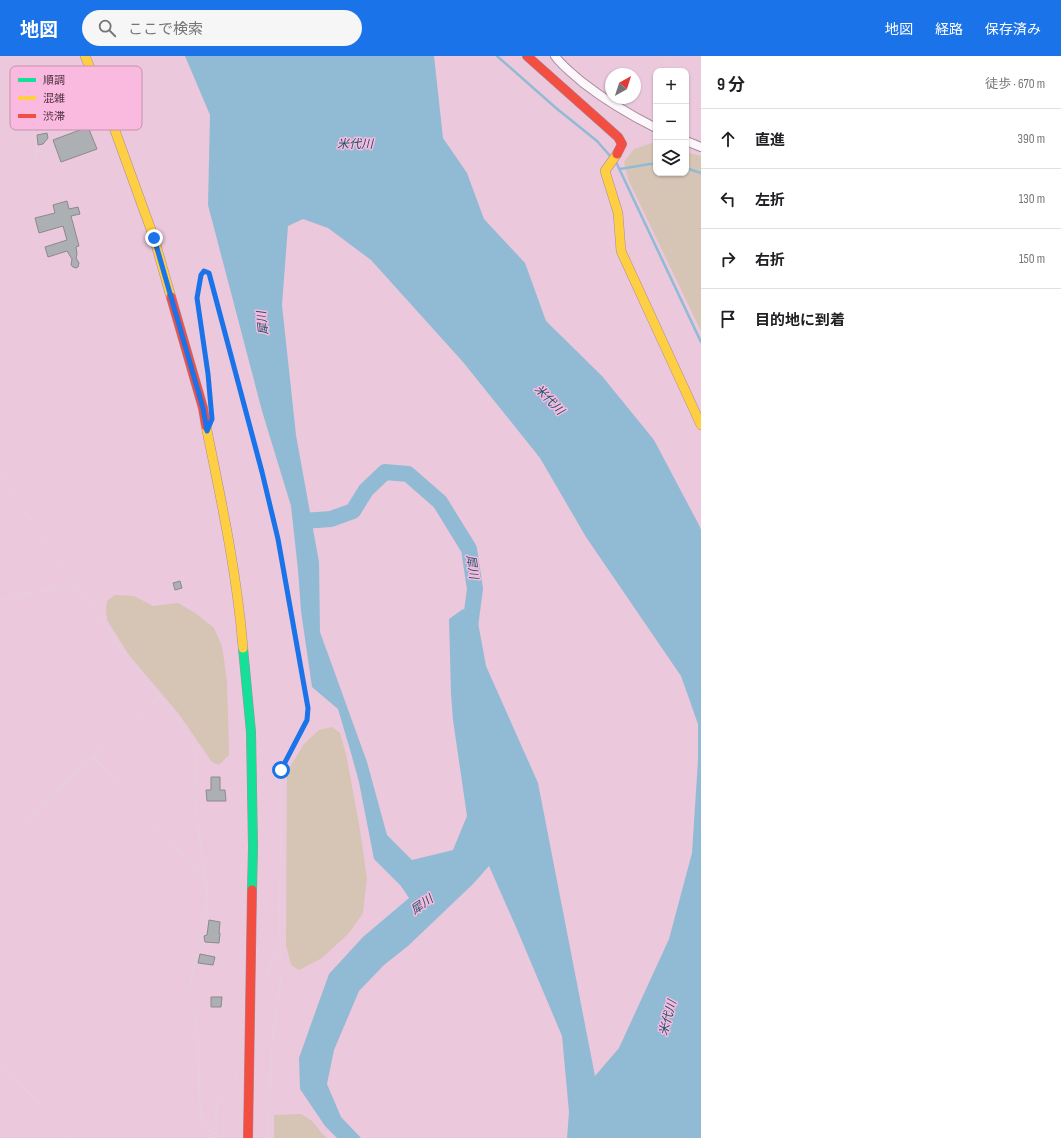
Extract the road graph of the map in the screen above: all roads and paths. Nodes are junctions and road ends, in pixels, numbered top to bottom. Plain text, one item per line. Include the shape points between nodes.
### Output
1 (18, 56) edge
2 (85, 56) edge
3 (527, 56) edge
4 (555, 56) edge
5 (663, 56) edge
6 (20, 66) edge
7 (89, 66) edge
8 (677, 68) edge
9 (689, 78) edge
10 (701, 88) edge
11 (653, 126) edge
12 (34, 130) edge
13 (115, 130) edge
14 (689, 142) edge
15 (701, 147) edge
16 (0, 198) edge
17 (209, 389) dead end
18 (701, 425) edge
19 (0, 471) edge
20 (75, 584) junction
21 (0, 599) edge
22 (159, 696) junction
23 (94, 757) junction
24 (0, 844) edge
25 (205, 876) junction
26 (0, 1062) edge
27 (71, 1138) edge
28 (213, 1138) edge
29 (248, 1138) edge
30 (268, 1138) edge

1 - 6 path
2 - 7 street
3 - 18 street via 618,137 622,144 620,151 605,171 618,214 621,251
4 - 11 street via 570,72 601,96
5 - 8 path
9 - 10 path
12 - 16 path via 37,153
13 - 29 street via 154,238 203,408 241,622 251,732 253,847
14 - 15 street
17 - 30 path via 197,298 204,271 209,273 278,539 308,708 307,720 281,770 278,925 282,972 272,1042
19 - 20 path via 22,511
20 - 21 path
20 - 22 path via 122,651
22 - 23 path
22 - 25 path via 193,742 197,755 194,795
23 - 24 path
23 - 25 path
25 - 28 path via 206,912 189,995 197,1019 200,1107 203,1120
26 - 27 path

